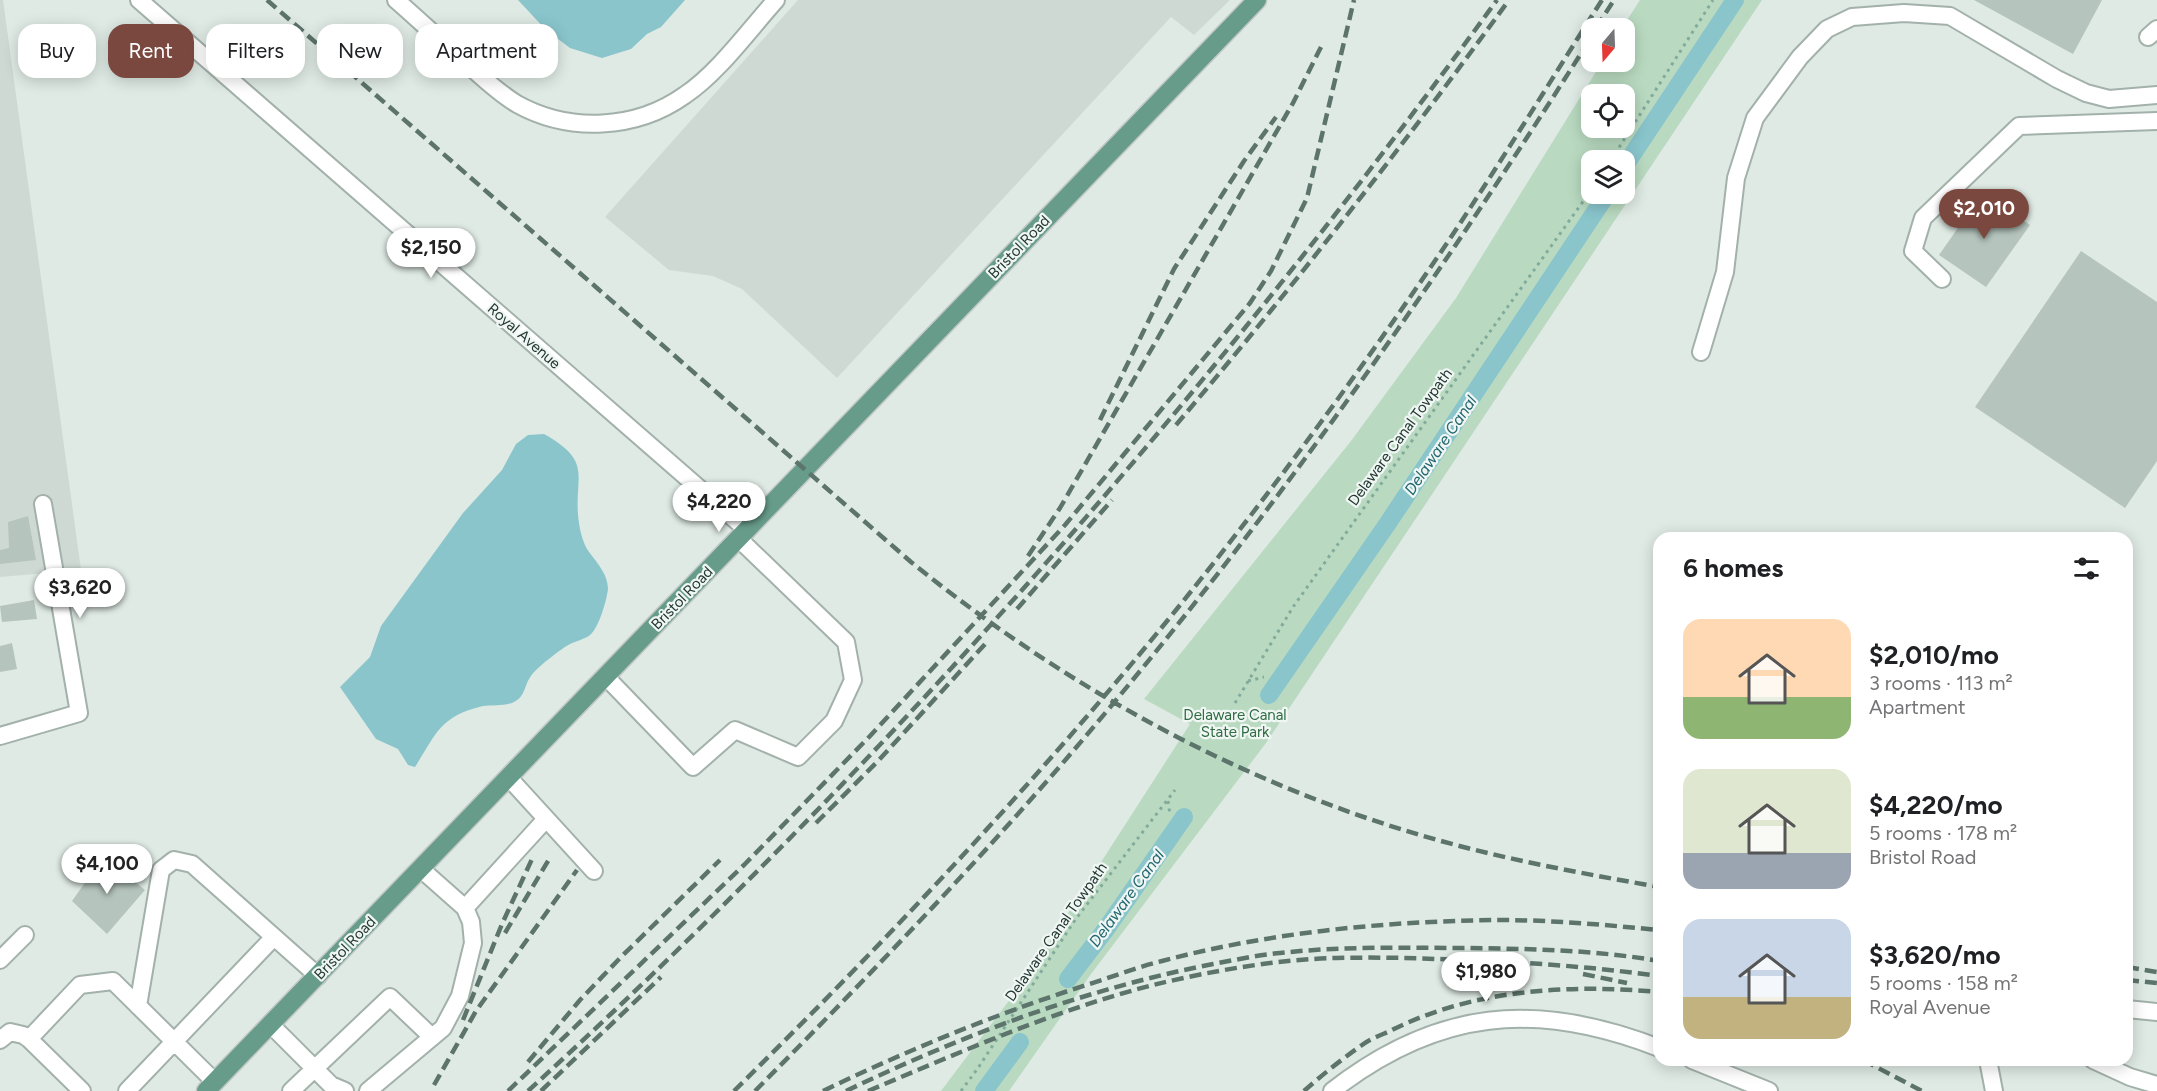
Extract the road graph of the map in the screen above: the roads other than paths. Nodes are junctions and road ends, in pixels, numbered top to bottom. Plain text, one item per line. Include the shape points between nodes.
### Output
1 (138, 0) edge
2 (396, 0) edge
3 (776, 0) edge
4 (1257, 0) edge
5 (2157, 95) edge
6 (2157, 121) edge
7 (1942, 279) dead end
8 (1701, 352) dead end
9 (43, 504) dead end
10 (743, 535) junction
11 (606, 676) junction
12 (0, 736) edge
13 (509, 778) junction
14 (546, 819) junction
15 (422, 869) junction
16 (594, 871) dead end
17 (465, 908) junction
18 (25, 935) dead end
19 (274, 937) junction
20 (0, 960) edge
21 (318, 976) junction
22 (138, 1006) junction
23 (2133, 1010) edge
24 (2157, 1012) edge
25 (271, 1024) junction
26 (432, 1037) junction
27 (29, 1039) junction
28 (0, 1040) edge
29 (175, 1042) junction
30 (1653, 1046) edge
31 (1707, 1066) edge
32 (1989, 1066) edge
33 (2107, 1066) edge
34 (314, 1068) junction
35 (2157, 1085) edge
36 (210, 1087) edge
37 (82, 1091) edge
38 (127, 1091) edge
39 (291, 1091) edge
40 (345, 1091) edge
41 (368, 1091) edge
42 (1332, 1091) edge
43 (1769, 1091) edge
44 (1994, 1091) edge

1 - 10 street, Royal Avenue
2 - 3 street via 492,86 518,104 547,117 595,124 642,117 685,95 710,74
4 - 10 main road, Bristol Road
5 - 8 street via 2109,99 2086,93 1950,16 1852,16 1827,29 1800,57 1755,118 1736,178 1725,272
6 - 7 street via 2019,126 1923,218 1913,250
9 - 12 street via 79,714
10 - 11 main road, Bristol Road
10 - 11 street, Royal Avenue via 846,642 854,680 834,721 798,757 735,730 693,766
11 - 13 main road, Bristol Road
13 - 14 street
13 - 15 main road, Bristol Road
14 - 16 street
14 - 17 street
15 - 17 street
15 - 21 main road, Bristol Road
17 - 26 street via 473,943 460,996 443,1028
18 - 20 street
19 - 21 street
19 - 22 street via 192,864 174,860 161,870
19 - 29 street
21 - 25 main road, Bristol Road
22 - 27 street via 113,981 80,985
22 - 29 street
23 - 24 street
25 - 34 street
25 - 36 main road, Bristol Road
26 - 34 street via 390,997
26 - 41 street
27 - 28 street via 10,1032
27 - 37 street
29 - 36 street
29 - 38 street
30 - 42 street via 1551,1019 1487,1021 1402,1046
31 - 43 street
32 - 44 street
33 - 35 street
34 - 39 street
34 - 40 street

